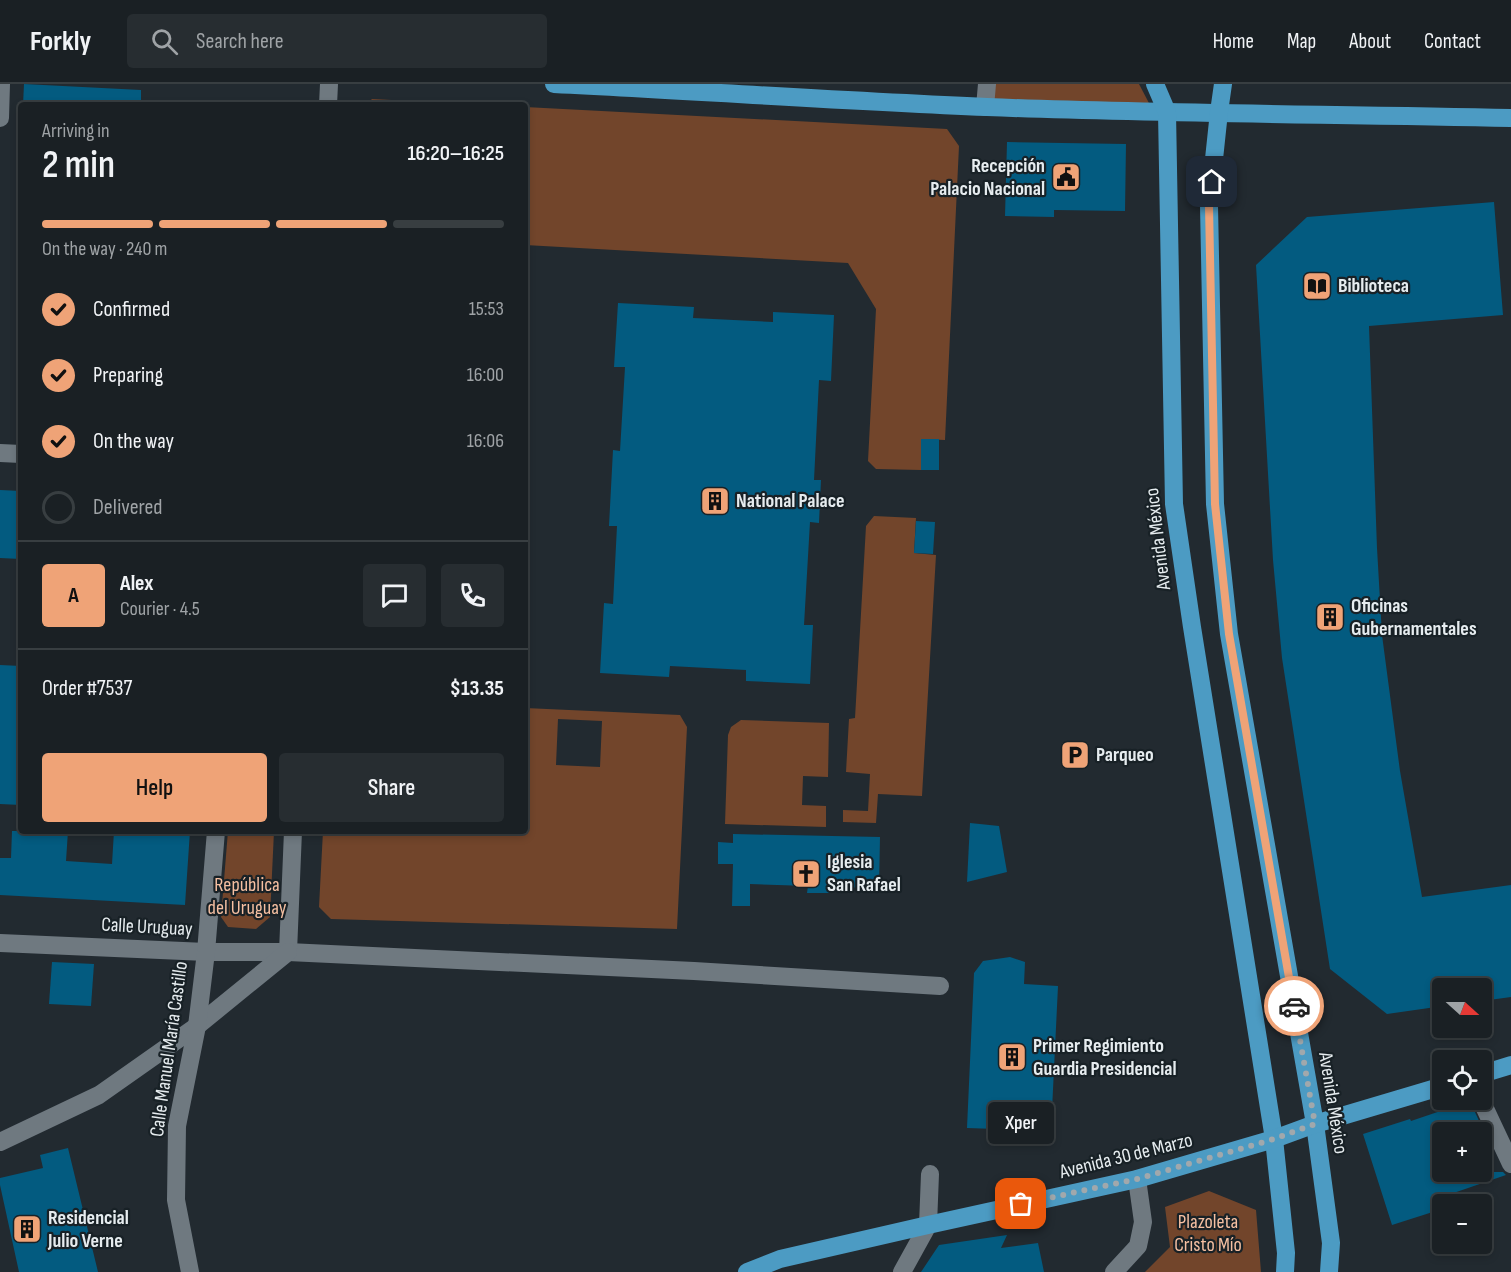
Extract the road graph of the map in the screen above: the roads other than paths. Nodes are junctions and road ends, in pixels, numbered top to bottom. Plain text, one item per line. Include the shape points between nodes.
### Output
1 (2, 84) edge
2 (329, 84) edge
3 (554, 84) edge
4 (987, 84) edge
5 (1155, 84) edge
6 (1223, 84) edge
7 (670, 87) edge
8 (328, 102) edge
9 (985, 106) junction
10 (1167, 112) junction
11 (1218, 112) junction
12 (0, 118) edge
13 (1511, 118) edge
14 (0, 453) edge
15 (18, 454) edge
16 (216, 834) edge
17 (293, 834) edge
18 (0, 943) edge
19 (206, 952) junction
20 (288, 952) junction
21 (940, 986) dead end
22 (197, 1026) junction
23 (1511, 1065) edge
24 (1492, 1071) edge
25 (1432, 1089) edge
26 (1486, 1110) edge
27 (1315, 1124) junction
28 (1274, 1139) junction
29 (0, 1142) edge
30 (1511, 1164) edge
31 (930, 1174) dead end
32 (1137, 1179) junction
33 (928, 1225) junction
34 (190, 1272) edge
35 (747, 1272) edge
36 (902, 1272) edge
37 (1114, 1272) edge
38 (1285, 1272) edge
39 (1329, 1272) edge

1 - 12 street
2 - 8 street
3 - 7 main road
4 - 9 street
5 - 10 main road, Avenida México
6 - 11 main road, Avenida México
7 - 9 main road
9 - 10 main road
10 - 11 main road
10 - 28 main road, Avenida México via 1174,504
11 - 13 main road
11 - 27 main road, Avenida México via 1209,206 1215,504 1229,634
14 - 15 street
16 - 19 street, Calle Manuel María Castillo
17 - 20 street
18 - 19 street, Calle Uruguay
19 - 20 street, Calle Uruguay
19 - 22 street, Calle Manuel María Castillo
20 - 21 street, Calle Uruguay
20 - 22 street
22 - 29 street via 99,1095
22 - 34 street, Calle Manuel María Castillo via 177,1126 176,1200
23 - 24 main road
25 - 27 main road, Avenida 30 de Marzo
26 - 30 street
27 - 28 main road, Avenida 30 de Marzo
27 - 39 main road, Avenida México via 1331,1243
28 - 32 main road, Avenida 30 de Marzo
28 - 38 main road, Avenida México
31 - 33 street
32 - 33 main road, Avenida 30 de Marzo
32 - 37 street via 1143,1221 1138,1246
33 - 35 main road, Avenida 30 de Marzo via 780,1259
33 - 36 street

